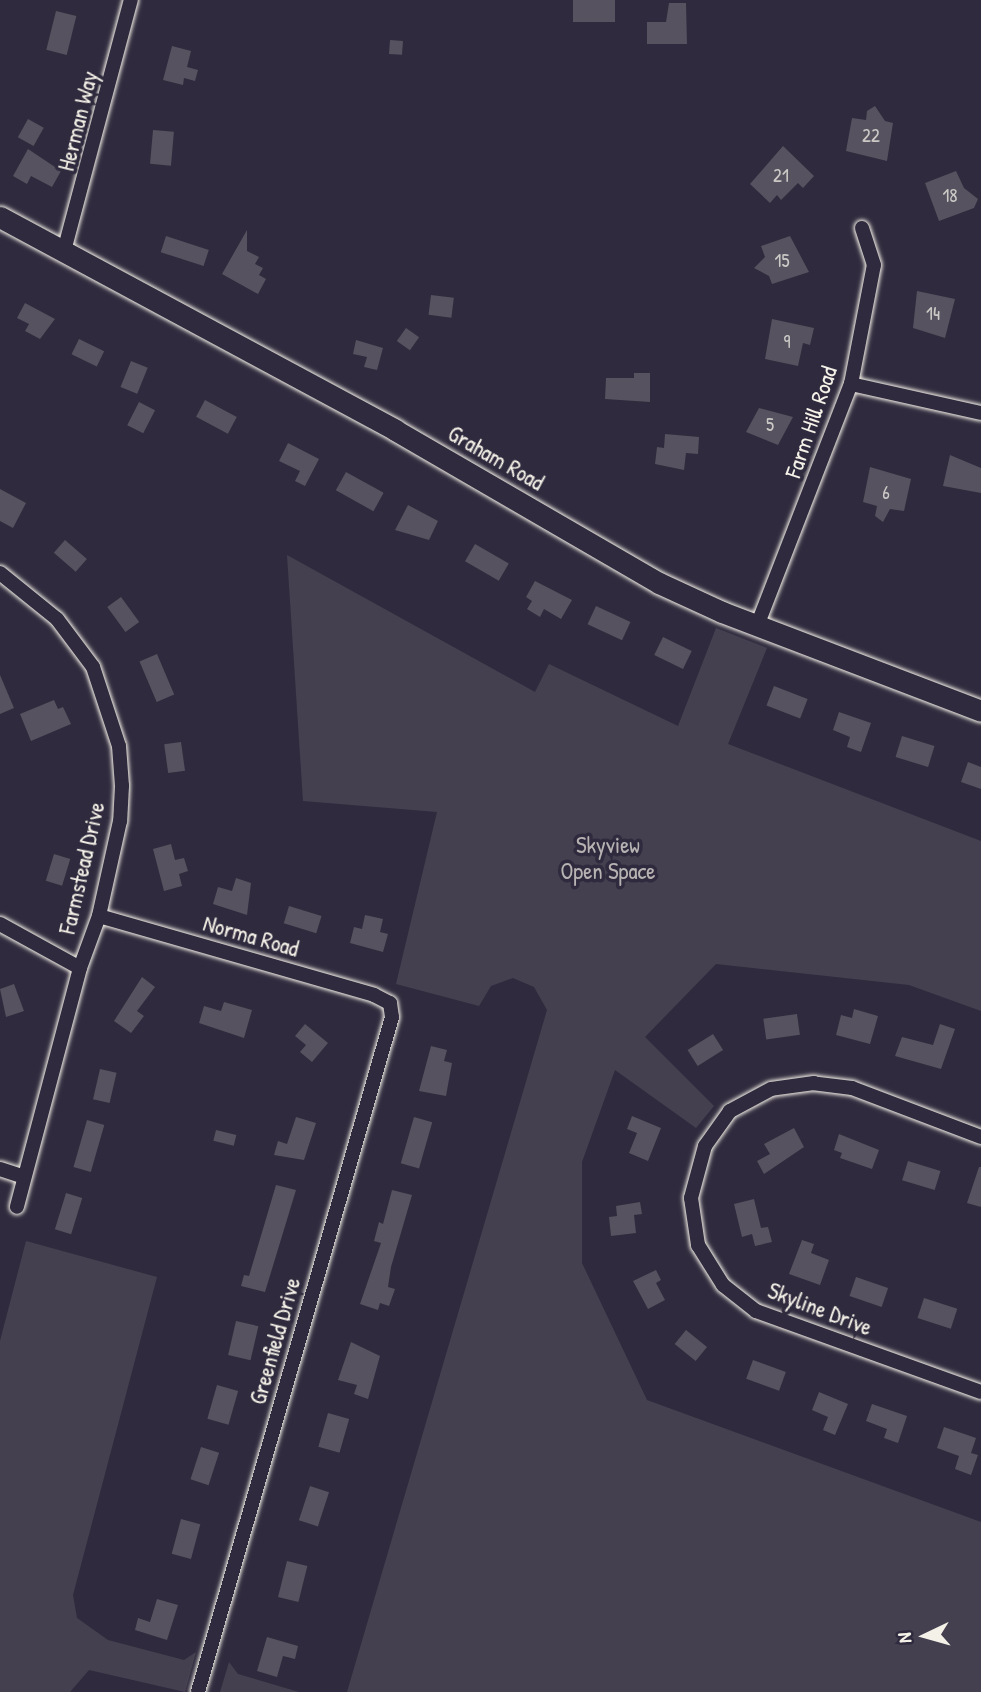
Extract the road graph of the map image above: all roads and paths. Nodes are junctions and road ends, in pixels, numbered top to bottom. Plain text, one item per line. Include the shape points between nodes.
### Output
1 (131, 0) edge
2 (0, 217) edge
3 (862, 228) dead end
4 (64, 251) junction
5 (851, 384) junction
6 (981, 413) edge
7 (0, 573) edge
8 (757, 626) junction
9 (981, 711) edge
10 (99, 916) junction
11 (0, 924) edge
12 (80, 968) junction
13 (390, 1003) joint
14 (981, 1137) edge
15 (0, 1169) edge
16 (24, 1177) junction
17 (17, 1207) dead end
18 (981, 1392) edge
19 (198, 1692) edge

1 - 4 street, Herman Way
2 - 4 street, Graham Road
3 - 5 street, Farm Hill Road via 874,265
4 - 8 street, Graham Road via 395,430 659,583
5 - 6 street
5 - 8 street, Farm Hill Road
7 - 10 street, Farmstead Drive via 57,619 93,667 119,746 120,821
8 - 9 street, Graham Road
10 - 12 street, Farmstead Drive
10 - 13 street, Norma Road
11 - 12 street
12 - 16 street, Farmstead Drive
13 - 19 street, Greenfield Drive via 392,1017
14 - 18 street, Skyline Drive via 852,1088 814,1083 771,1089 730,1111 705,1146 691,1198 698,1245 723,1285 756,1311
15 - 16 street
16 - 17 street, Farmstead Drive

